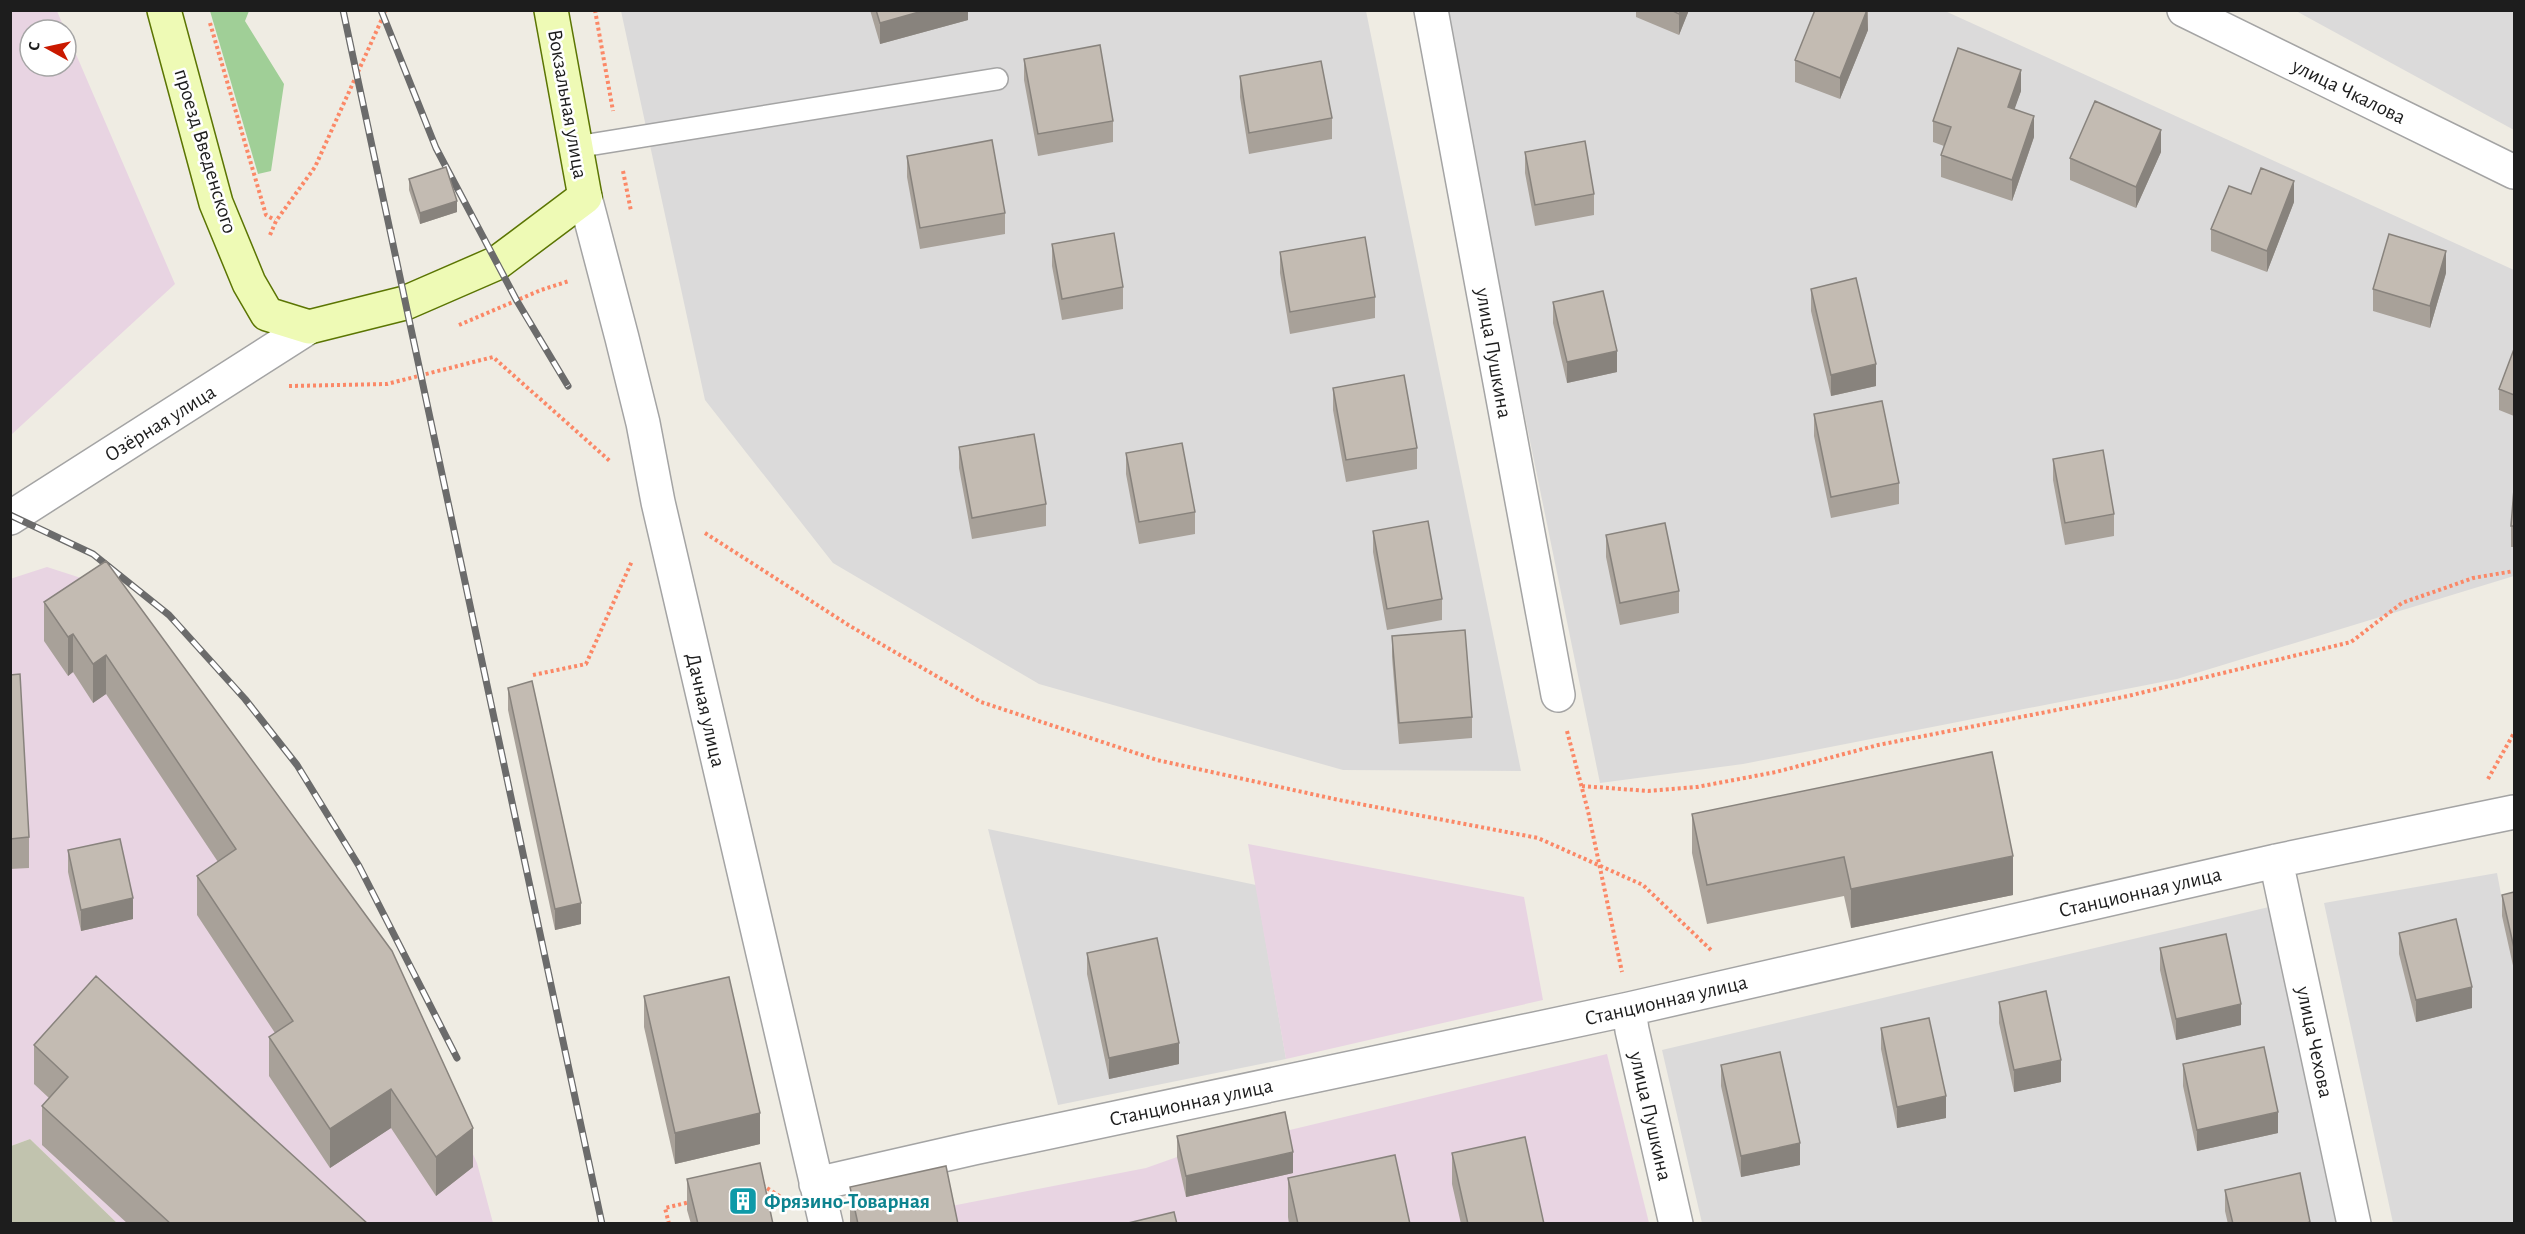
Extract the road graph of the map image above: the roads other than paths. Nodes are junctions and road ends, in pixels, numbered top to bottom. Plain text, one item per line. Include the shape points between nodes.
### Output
1 (164, 10) edge
2 (551, 10) edge
3 (1431, 10) edge
4 (2184, 10) edge
5 (998, 79) dead end
6 (576, 147) junction
7 (2514, 172) edge
8 (585, 197) junction
9 (309, 327) junction
10 (10, 518) edge
11 (1558, 695) road end
12 (2514, 812) edge
13 (2276, 861) junction
14 (1629, 1009) junction
15 (821, 1202) edge
16 (1676, 1224) edge
17 (2354, 1224) edge

1 - 9 street, проезд Введенского via 216,203 249,283 267,314
2 - 6 street, Вокзальная улица
3 - 11 street, улица Пушкина
4 - 7 street, улица Чкалова
5 - 6 lane
6 - 8 street, Вокзальная улица
8 - 9 street via 497,263 405,303
8 - 15 street, Дачная улица via 643,423
9 - 10 street, Озёрная улица
12 - 13 street, Станционная улица
13 - 14 street, Станционная улица
13 - 17 street, улица Чехова
14 - 15 street, Станционная улица via 986,1145
14 - 16 street, улица Пушкина

